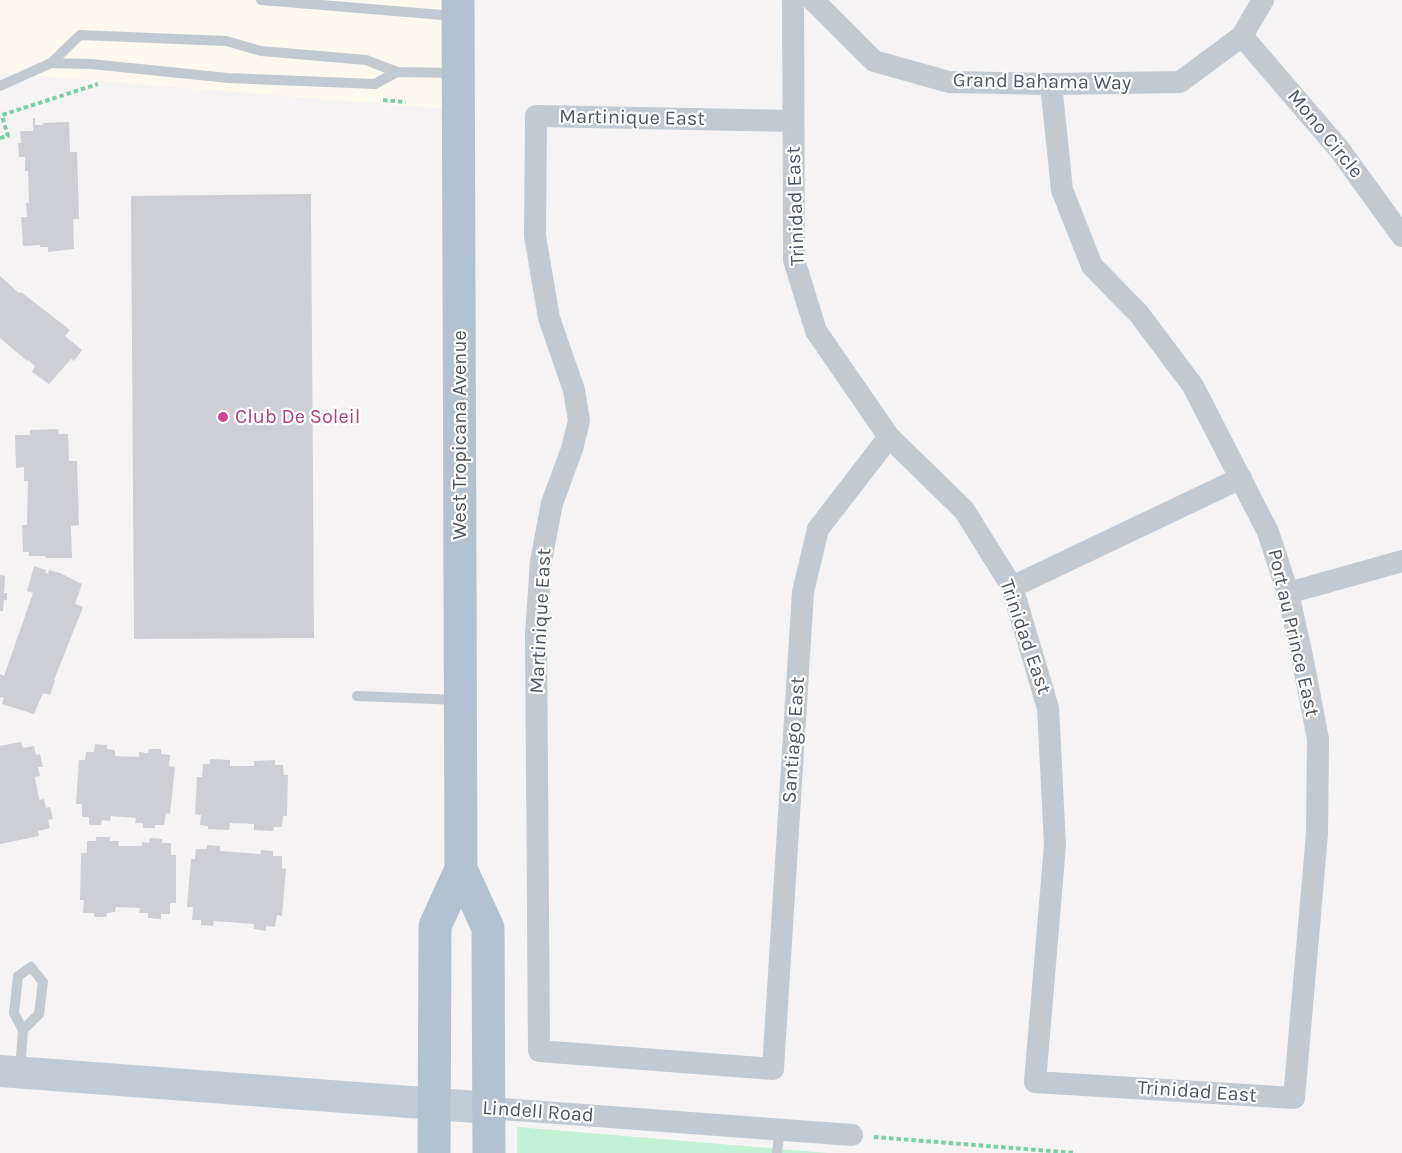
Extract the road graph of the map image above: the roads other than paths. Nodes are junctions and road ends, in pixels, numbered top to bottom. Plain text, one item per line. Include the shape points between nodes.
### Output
1 (261, 0) edge
2 (793, 0) edge
3 (813, 0) edge
4 (1263, 0) edge
5 (458, 8) edge
6 (1242, 36) junction
7 (51, 63) junction
8 (398, 72) junction
9 (458, 73) junction
10 (1051, 84) junction
11 (0, 86) edge
12 (793, 122) junction
13 (1392, 207) edge
14 (1402, 236) edge
15 (889, 437) junction
16 (1241, 477) junction
17 (1402, 561) edge
18 (1012, 587) junction
19 (1288, 593) junction
20 (357, 696) dead end
21 (461, 700) junction
22 (461, 869) junction
23 (23, 1030) junction
24 (773, 1069) joint
25 (10, 1072) edge
26 (1294, 1098) joint
27 (434, 1104) junction
28 (489, 1108) junction
29 (780, 1130) junction
30 (852, 1136) road end
31 (434, 1153) edge
32 (489, 1153) edge
33 (777, 1153) edge

1 - 5 lane
2 - 12 street, Trinidad East
3 - 10 street, Grand Bahama Way via 874,61 949,82
4 - 6 street, Grand Bahama Way
5 - 9 main road, West Tropicana Avenue
6 - 10 street, Grand Bahama Way via 1180,82
6 - 13 street, Mono Circle
7 - 8 lane via 228,78 375,84
7 - 8 lane via 80,35 226,41 261,51 366,60
7 - 11 lane
8 - 9 lane
9 - 21 main road, West Tropicana Avenue
10 - 16 street, Port au Prince East via 1062,190 1092,266 1139,314 1192,386
12 - 15 street, Trinidad East via 794,260 816,331
12 - 24 street, Martinique East via 536,116 535,236 549,318 574,390 579,420 552,503 541,561 536,634 539,1051
13 - 14 street, Mono Circle
15 - 18 street, Trinidad East via 964,510
15 - 24 street, Santiago East via 818,528 803,592
16 - 18 street
16 - 19 street, Port au Prince East via 1268,532
17 - 19 street
18 - 26 street, Trinidad East via 1048,708 1054,833 1035,1082
19 - 26 street, Port au Prince East via 1318,739 1317,834
20 - 21 lane
21 - 22 main road, West Tropicana Avenue
22 - 27 main road, West Tropicana Avenue via 435,926
22 - 28 main road, West Tropicana Avenue via 488,928
23 - 23 lane via 39,1014 43,982 31,967 18,976 14,1013
23 - 25 lane
25 - 27 street, Lindell Road
27 - 28 street, Lindell Road
27 - 31 main road, West Tropicana Avenue
28 - 29 street, Lindell Road
28 - 32 main road, West Tropicana Avenue
29 - 30 street, Lindell Road
29 - 33 lane

